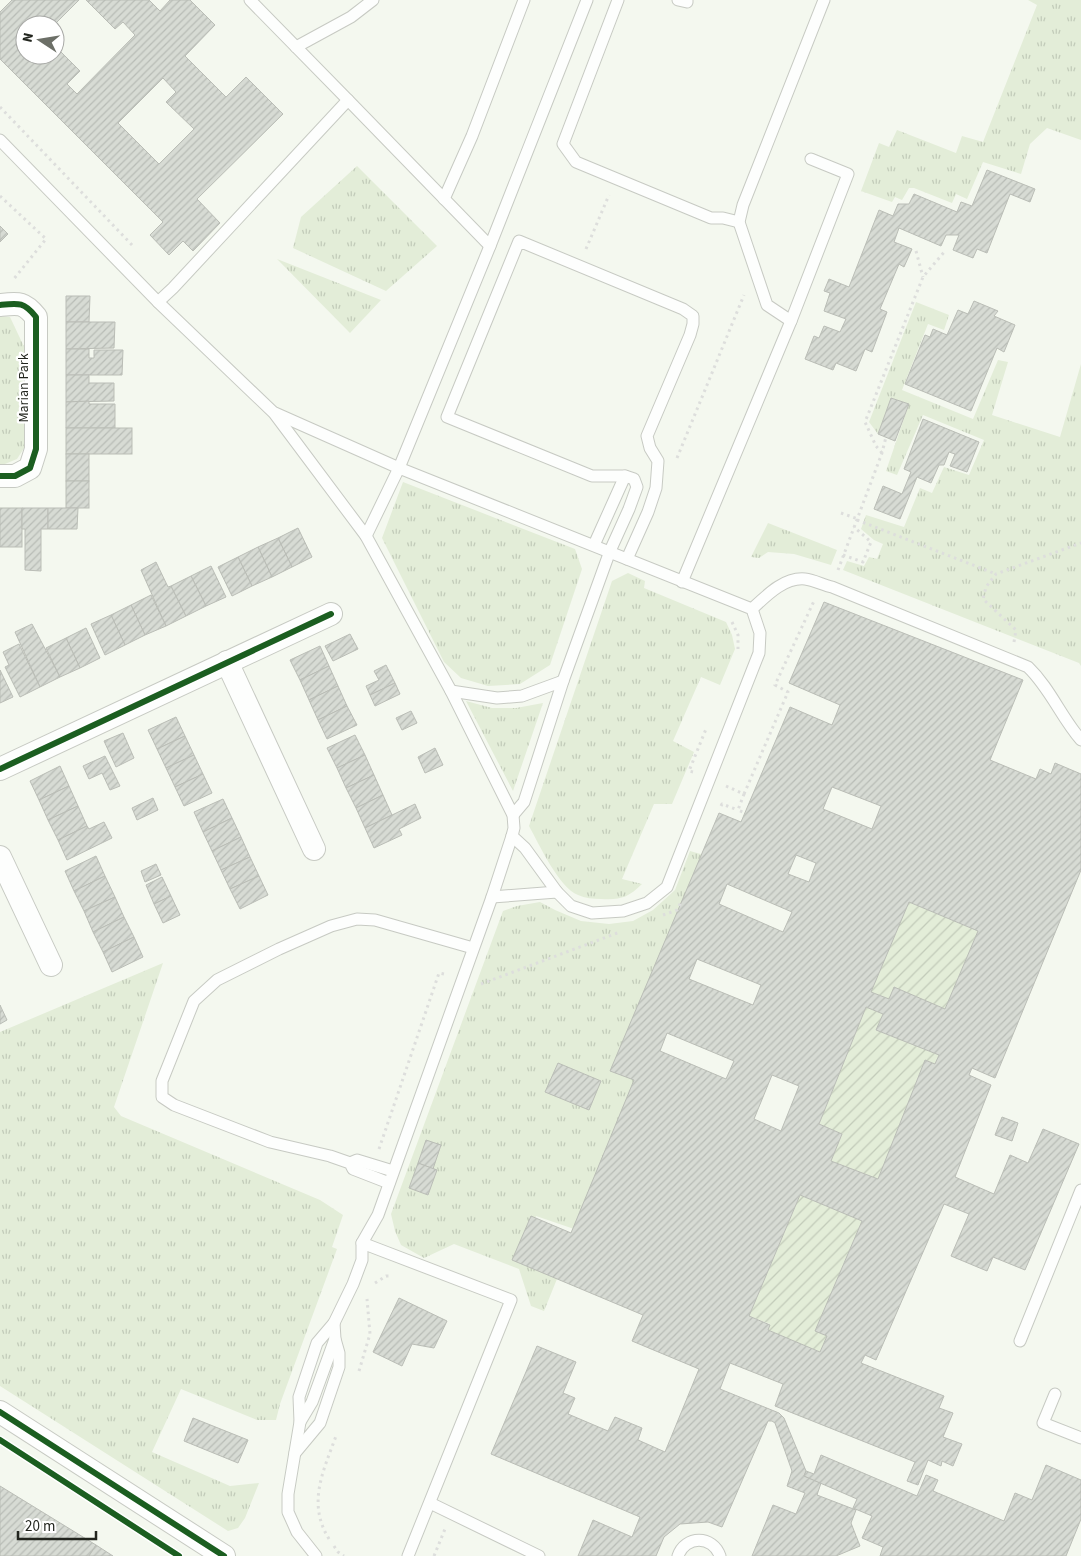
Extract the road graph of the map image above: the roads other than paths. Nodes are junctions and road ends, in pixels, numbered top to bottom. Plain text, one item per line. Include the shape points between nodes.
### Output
1 (250, 0) edge
2 (373, 0) edge
3 (524, 0) edge
4 (587, 0) edge
5 (618, 0) edge
6 (678, 0) edge
7 (687, 0) edge
8 (824, 0) edge
9 (296, 47) junction
10 (348, 100) junction
11 (0, 140) edge
12 (811, 159) dead end
13 (444, 199) junction
14 (739, 222) junction
15 (490, 246) junction
16 (158, 302) junction
17 (0, 305) edge
18 (791, 321) junction
19 (274, 413) junction
20 (399, 468) junction
21 (0, 476) edge
22 (625, 476) junction
23 (366, 536) junction
24 (594, 546) junction
25 (610, 551) junction
26 (627, 559) junction
27 (682, 582) junction
28 (752, 609) junction
29 (331, 614) dead end
30 (227, 662) junction
31 (563, 681) junction
32 (451, 691) junction
33 (1081, 740) edge
34 (0, 769) edge
35 (513, 815) junction
36 (512, 836) junction
37 (314, 849) dead end
38 (0, 856) edge
39 (557, 892) junction
40 (492, 897) junction
41 (473, 948) junction
42 (51, 965) dead end
43 (350, 1163) junction
44 (393, 1171) junction
45 (389, 1183) junction
46 (1081, 1190) edge
47 (362, 1243) junction
48 (334, 1323) junction
49 (335, 1339) junction
50 (1020, 1341) dead end
51 (1055, 1394) dead end
52 (0, 1412) edge
53 (300, 1422) junction
54 (1081, 1438) edge
55 (295, 1453) junction
56 (430, 1504) junction
57 (224, 1556) edge
58 (316, 1556) edge
59 (408, 1556) edge
60 (540, 1556) edge
61 (678, 1556) edge
62 (720, 1556) edge

1 - 9 lane
2 - 9 lane via 351,17
3 - 13 lane
4 - 15 lane
5 - 14 lane via 563,144 576,162 616,180 711,218
6 - 7 lane
8 - 14 lane
9 - 10 lane
10 - 13 lane
10 - 16 lane
11 - 16 lane
12 - 18 lane via 848,174
13 - 15 lane
14 - 18 lane via 767,305
15 - 20 lane
16 - 19 lane
17 - 21 street, Marian Park via 15,303 26,306 36,317 36,449 30,468 15,476
18 - 27 lane
19 - 20 lane
19 - 23 lane
20 - 23 lane
20 - 24 lane
22 - 24 lane
22 - 25 lane via 634,479 637,487
22 - 26 lane via 592,476 447,417 519,241 693,316 690,335 647,436 658,461 656,488
23 - 32 lane
24 - 25 lane
25 - 26 lane
25 - 31 lane
26 - 27 lane
27 - 28 lane
28 - 33 lane via 784,583 806,579 832,587 1028,667
28 - 39 lane via 760,633 759,652 667,887 639,906 623,911 592,913 571,906
29 - 30 street
30 - 34 street
30 - 37 street
31 - 32 lane via 522,696 497,698
31 - 35 lane via 524,802
32 - 35 lane
35 - 36 lane
36 - 39 lane via 525,848
36 - 40 lane
38 - 42 street
39 - 40 lane
40 - 41 lane
41 - 43 lane via 375,920 357,919 331,926 217,980 194,1001 162,1081 162,1097 174,1105 270,1142
41 - 44 lane
43 - 44 lane via 357,1160
43 - 45 lane via 353,1169
44 - 45 lane
45 - 47 lane via 378,1215
46 - 50 lane
47 - 48 lane via 362,1260
47 - 56 lane via 511,1300
48 - 49 lane
48 - 53 lane via 317,1343 299,1397
49 - 53 lane via 312,1402
49 - 55 lane via 339,1367 320,1423
51 - 54 lane via 1043,1423
52 - 57 street
53 - 55 lane
55 - 58 lane via 288,1512
56 - 59 lane
56 - 60 lane
61 - 62 lane via 684,1545 698,1540 711,1543

